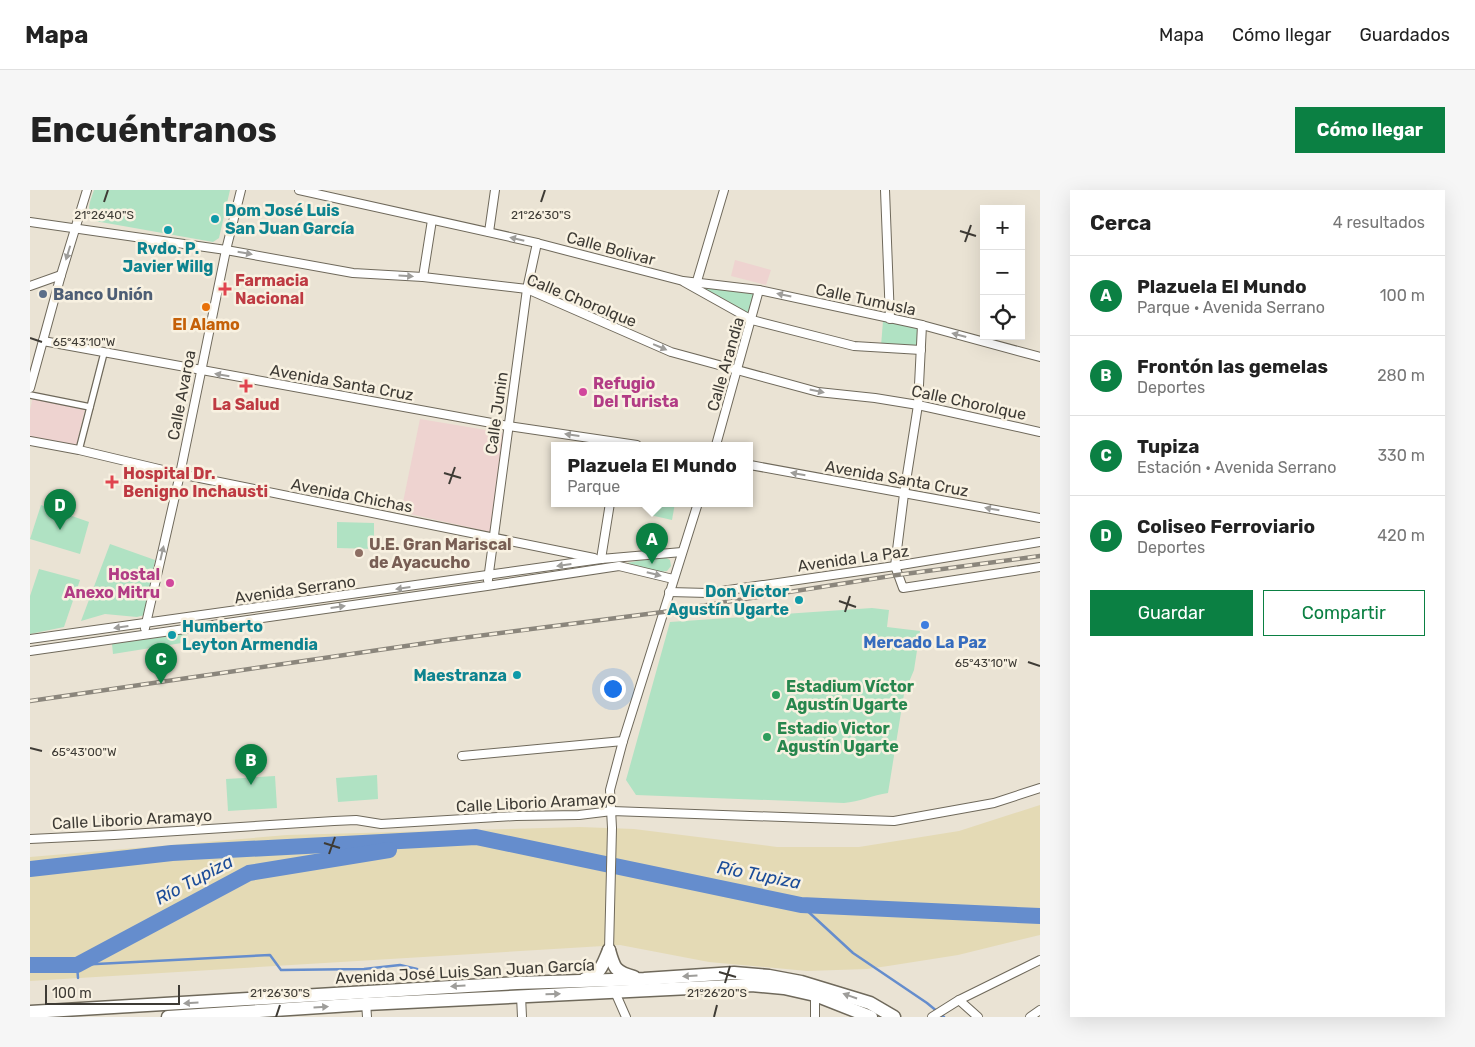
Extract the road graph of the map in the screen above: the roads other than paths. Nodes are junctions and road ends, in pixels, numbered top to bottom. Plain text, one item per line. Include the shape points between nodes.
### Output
1 (87, 190) edge
2 (240, 190) edge
3 (299, 190) edge
4 (495, 190) edge
5 (724, 190) edge
6 (885, 190) edge
7 (432, 220) junction
8 (30, 222) edge
9 (76, 228) junction
10 (489, 232) junction
11 (537, 243) junction
12 (226, 250) junction
13 (61, 275) junction
14 (423, 277) junction
15 (683, 281) junction
16 (696, 281) junction
17 (30, 286) edge
18 (527, 289) junction
19 (760, 290) junction
20 (890, 319) junction
21 (752, 320) junction
22 (922, 325) junction
23 (42, 341) junction
24 (921, 350) junction
25 (104, 353) junction
26 (1040, 357) edge
27 (738, 369) junction
28 (200, 371) junction
29 (30, 388) edge
30 (30, 395) edge
31 (918, 405) junction
32 (90, 408) junction
33 (508, 426) junction
34 (1040, 432) edge
35 (30, 441) edge
36 (607, 442) edge
37 (717, 442) edge
38 (79, 450) junction
39 (753, 467) edge
40 (180, 474) junction
41 (904, 494) junction
42 (609, 507) edge
43 (697, 507) edge
44 (1040, 518) edge
45 (493, 537) junction
46 (1040, 542) edge
47 (682, 552) junction
48 (601, 559) junction
49 (894, 566) junction
50 (1040, 567) edge
51 (601, 568) junction
52 (488, 576) junction
53 (673, 579) junction
54 (487, 586) junction
55 (669, 592) junction
56 (146, 624) junction
57 (144, 634) junction
58 (30, 639) edge
59 (30, 651) edge
60 (623, 741) junction
61 (462, 756) dead end
62 (1040, 788) edge
63 (612, 811) junction
64 (30, 839) edge
65 (608, 950) junction
66 (1040, 960) edge
67 (644, 979) junction
68 (579, 981) junction
69 (615, 992) junction
70 (815, 995) junction
71 (521, 996) junction
72 (366, 998) junction
73 (959, 1000) junction
74 (1040, 1010) edge
75 (213, 1011) edge
76 (30, 1012) edge
77 (86, 1013) edge
78 (168, 1017) edge
79 (367, 1017) edge
80 (522, 1017) edge
81 (626, 1017) edge
82 (815, 1017) edge
83 (871, 1017) edge
84 (894, 1017) edge
85 (932, 1017) edge
86 (978, 1017) edge
87 (1030, 1017) edge

1 - 9 street
2 - 12 street, Calle Avaroa
3 - 7 street, Calle Bolivar
4 - 10 street
5 - 16 street
6 - 20 street
7 - 10 street, Calle Bolivar
7 - 14 street
8 - 9 street, Calle Chorolque
9 - 12 street, Calle Chorolque
9 -> 13 street
11 -> 10 street, Calle Bolivar
11 - 15 street, Calle Bolivar
11 - 18 street, Calle Junin
12 -> 14 street, Calle Chorolque via 353,273
12 - 28 street, Calle Avaroa
13 - 17 street
13 - 23 street
14 - 18 street, Calle Chorolque
15 - 16 street, Calle Tumusla
15 - 21 street
16 - 19 street, Calle Tumusla
18 -> 27 street, Calle Chorolque via 671,352
18 - 33 street, Calle Junin
20 -> 19 street, Calle Tumusla
19 - 21 street, Calle Arandia
20 - 22 street, Calle Tumusla
21 - 24 street via 854,346
21 - 27 street, Calle Arandia
22 - 24 street
26 -> 22 street, Calle Tumusla
23 - 25 street, Avenida Santa Cruz
23 - 29 street
24 - 31 street
25 - 28 street, Avenida Santa Cruz
25 - 32 street
27 -> 31 street, Calle Chorolque via 818,392
27 - 37 street, Calle Arandia
33 -> 28 street, Avenida Santa Cruz
28 - 40 street, Calle Avaroa
30 - 32 street
31 - 34 street, Calle Chorolque
31 - 41 street
32 - 38 street
36 -> 33 street, Avenida Santa Cruz
33 - 45 street, Calle Junin
35 - 38 street, Avenida Chichas
38 - 40 street, Avenida Chichas
41 -> 39 street, Avenida Santa Cruz
40 - 45 street, Avenida Chichas
56 -> 40 street, Calle Avaroa
44 -> 41 street, Avenida Santa Cruz
41 - 49 street
42 - 48 street
43 - 47 street
45 - 48 street, Avenida Chichas
45 - 52 street, Calle Junin
46 - 49 street, Avenida La Paz
47 - 48 street, Avenida Serrano
47 - 53 street
48 - 51 street
48 -> 52 street, Avenida Serrano
49 - 50 street via 903,588
49 - 55 street, Avenida La Paz via 708,592
51 -> 53 street, Avenida Serrano via 619,566
51 - 54 street, Avenida Serrano
52 - 54 street, Calle Junin
52 -> 56 street, Avenida Serrano
53 - 55 street
57 -> 54 street, Avenida Serrano
55 - 60 street
56 - 57 street, Calle Avaroa
56 -> 58 street, Avenida Serrano
57 - 59 street, Avenida Serrano
60 - 61 street
60 - 63 street via 610,790
62 - 63 street, Calle Liborio Aramayo via 994,803 894,821
63 - 64 street, Calle Liborio Aramayo via 381,824 334,821
63 - 65 street
65 - 67 highway via 614,968 622,974
65 - 68 highway via 602,969
66 - 73 street
67 - 68 highway, Avenida José Luis San Juan García
84 -> 67 highway, Avenida José Luis San Juan García via 870,1003 769,976 734,973
68 -> 72 highway, Avenida José Luis San Juan García
69 - 70 highway, Avenida José Luis San Juan García via 750,985
71 -> 69 highway, Avenida José Luis San Juan García
69 - 81 street
70 - 82 street
70 - 83 highway, Avenida José Luis San Juan García
71 - 72 highway, Avenida José Luis San Juan García
71 - 80 street
72 - 75 highway, Avenida José Luis San Juan García
72 - 79 street
73 - 85 street
73 - 86 street
74 - 87 street
75 -> 77 highway, Avenida José Luis San Juan García
75 - 78 highway, Avenida José Luis San Juan García
76 - 77 highway, Avenida José Luis San Juan García

